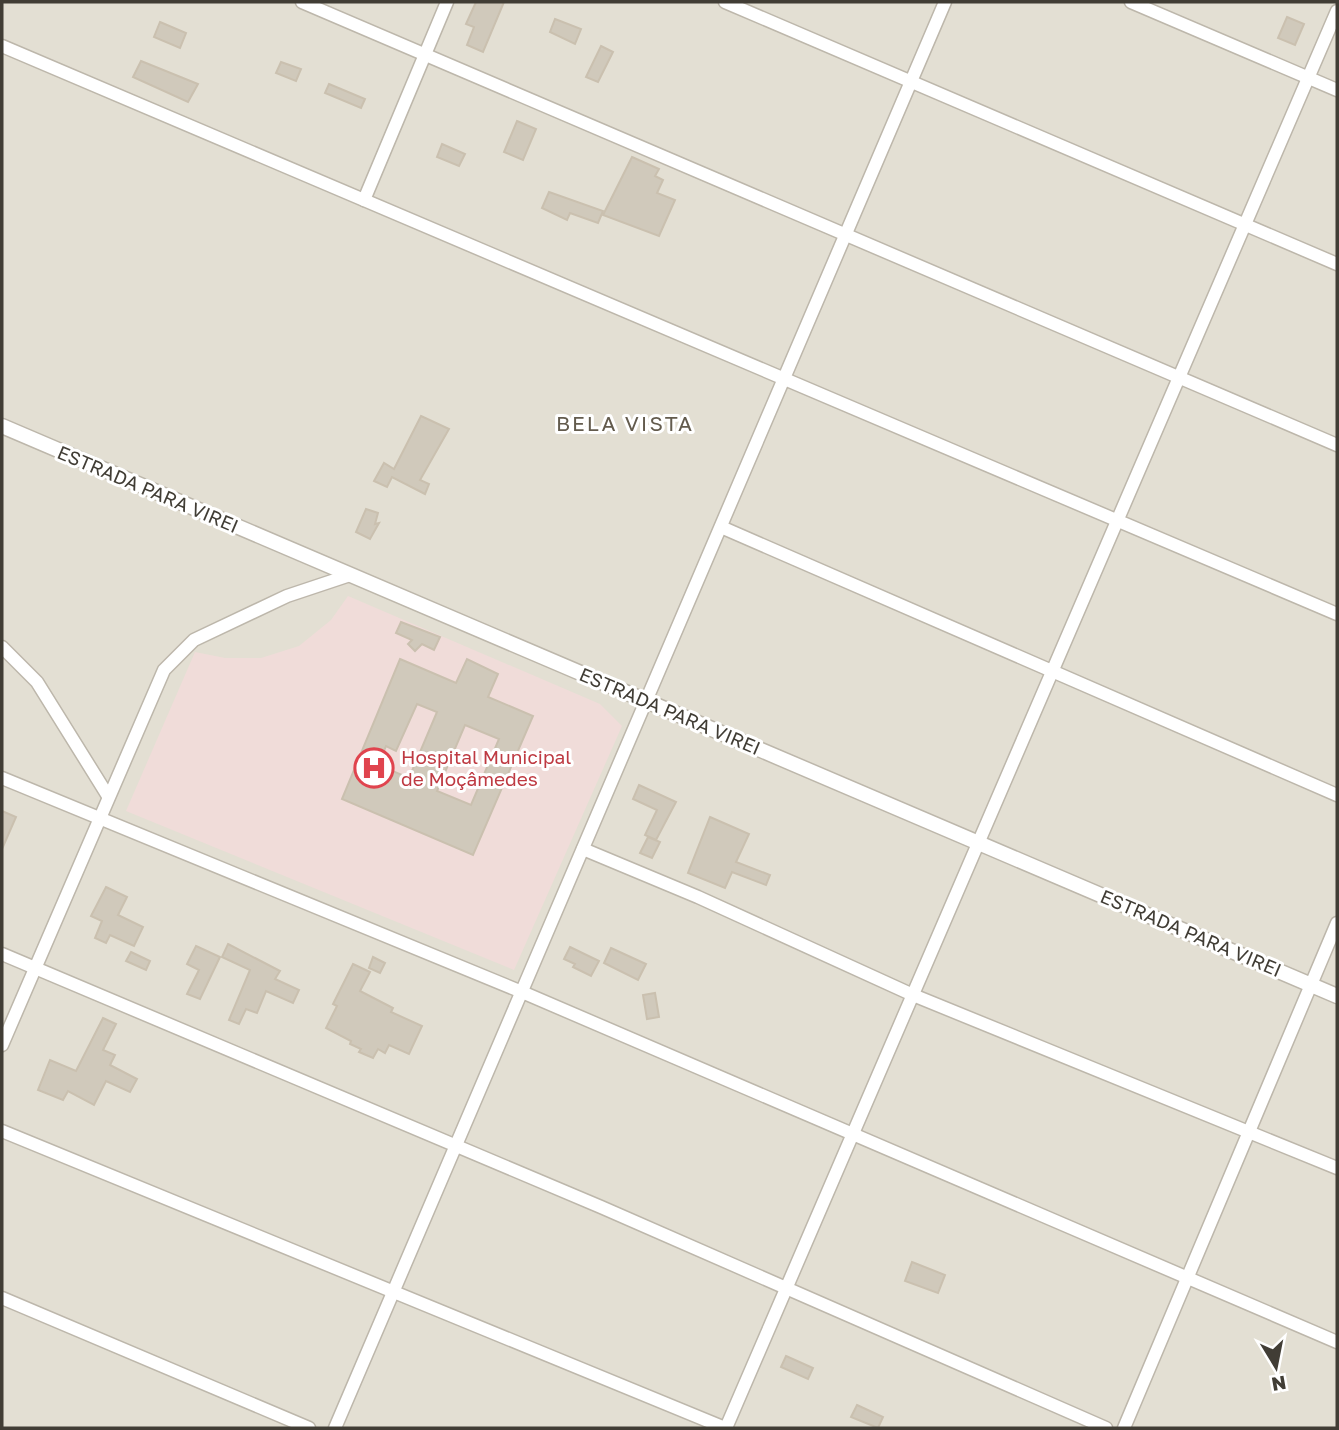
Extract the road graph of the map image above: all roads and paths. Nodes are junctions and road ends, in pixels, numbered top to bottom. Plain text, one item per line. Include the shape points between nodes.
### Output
1 (302, 2) edge
2 (447, 2) edge
3 (725, 2) edge
4 (945, 2) edge
5 (1131, 2) edge
6 (1337, 11) edge
7 (2, 46) edge
8 (425, 55) junction
9 (1309, 77) junction
10 (911, 81) junction
11 (1337, 90) edge
12 (364, 200) junction
13 (1245, 225) junction
14 (846, 235) junction
15 (1337, 264) edge
16 (784, 378) junction
17 (1179, 378) junction
18 (2, 426) edge
19 (1337, 445) edge
20 (1118, 520) junction
21 (721, 527) junction
22 (351, 575) junction
23 (1337, 614) edge
24 (2, 647) edge
25 (1052, 671) junction
26 (646, 701) junction
27 (2, 778) edge
28 (1337, 795) edge
29 (108, 796) junction
30 (98, 819) junction
31 (978, 843) junction
32 (583, 849) junction
33 (1337, 923) edge
34 (2, 954) edge
35 (34, 968) junction
36 (1311, 985) junction
37 (522, 992) junction
38 (913, 995) junction
39 (1337, 996) edge
40 (2, 1045) edge
41 (1250, 1130) junction
42 (2, 1131) edge
43 (852, 1135) junction
44 (455, 1147) junction
45 (1337, 1167) edge
46 (1188, 1277) junction
47 (786, 1289) junction
48 (394, 1290) junction
49 (2, 1298) edge
50 (1337, 1342) edge
51 (309, 1428) edge
52 (335, 1428) edge
53 (725, 1428) edge
54 (1106, 1428) edge
55 (1124, 1428) edge

1 - 8 street
2 - 8 street
3 - 10 street
4 - 10 street
5 - 9 street
6 - 9 street
7 - 12 street
8 - 12 street
8 - 14 street
9 - 11 street
9 - 13 street
10 - 13 street
10 - 14 street
12 - 16 street
13 - 15 street
13 - 17 street
14 - 16 street
14 - 17 street
16 - 20 street
16 - 21 street
17 - 19 street
17 - 20 street
18 - 22 street, ESTRADA PARA VIREI
20 - 23 street
20 - 25 street
21 - 25 street
21 - 26 street
22 - 26 street, ESTRADA PARA VIREI
22 - 29 street via 287,596 194,640 164,670
24 - 29 street via 37,682
25 - 28 street
25 - 31 street
26 - 31 street, ESTRADA PARA VIREI
26 - 32 street
27 - 30 street
29 - 30 street
30 - 35 street
30 - 37 street
31 - 36 street, ESTRADA PARA VIREI
31 - 38 street
32 - 37 street
32 - 38 street
33 - 36 street
34 - 35 street
35 - 40 street
35 - 44 street
36 - 39 street, ESTRADA PARA VIREI
36 - 41 street
37 - 43 street
37 - 44 street
38 - 41 street
38 - 43 street
41 - 45 street
41 - 46 street
42 - 48 street
43 - 46 street
43 - 47 street
44 - 47 street
44 - 48 street
46 - 50 street
46 - 55 street
47 - 53 street
47 - 54 street
48 - 52 street
48 - 53 street
49 - 51 street

